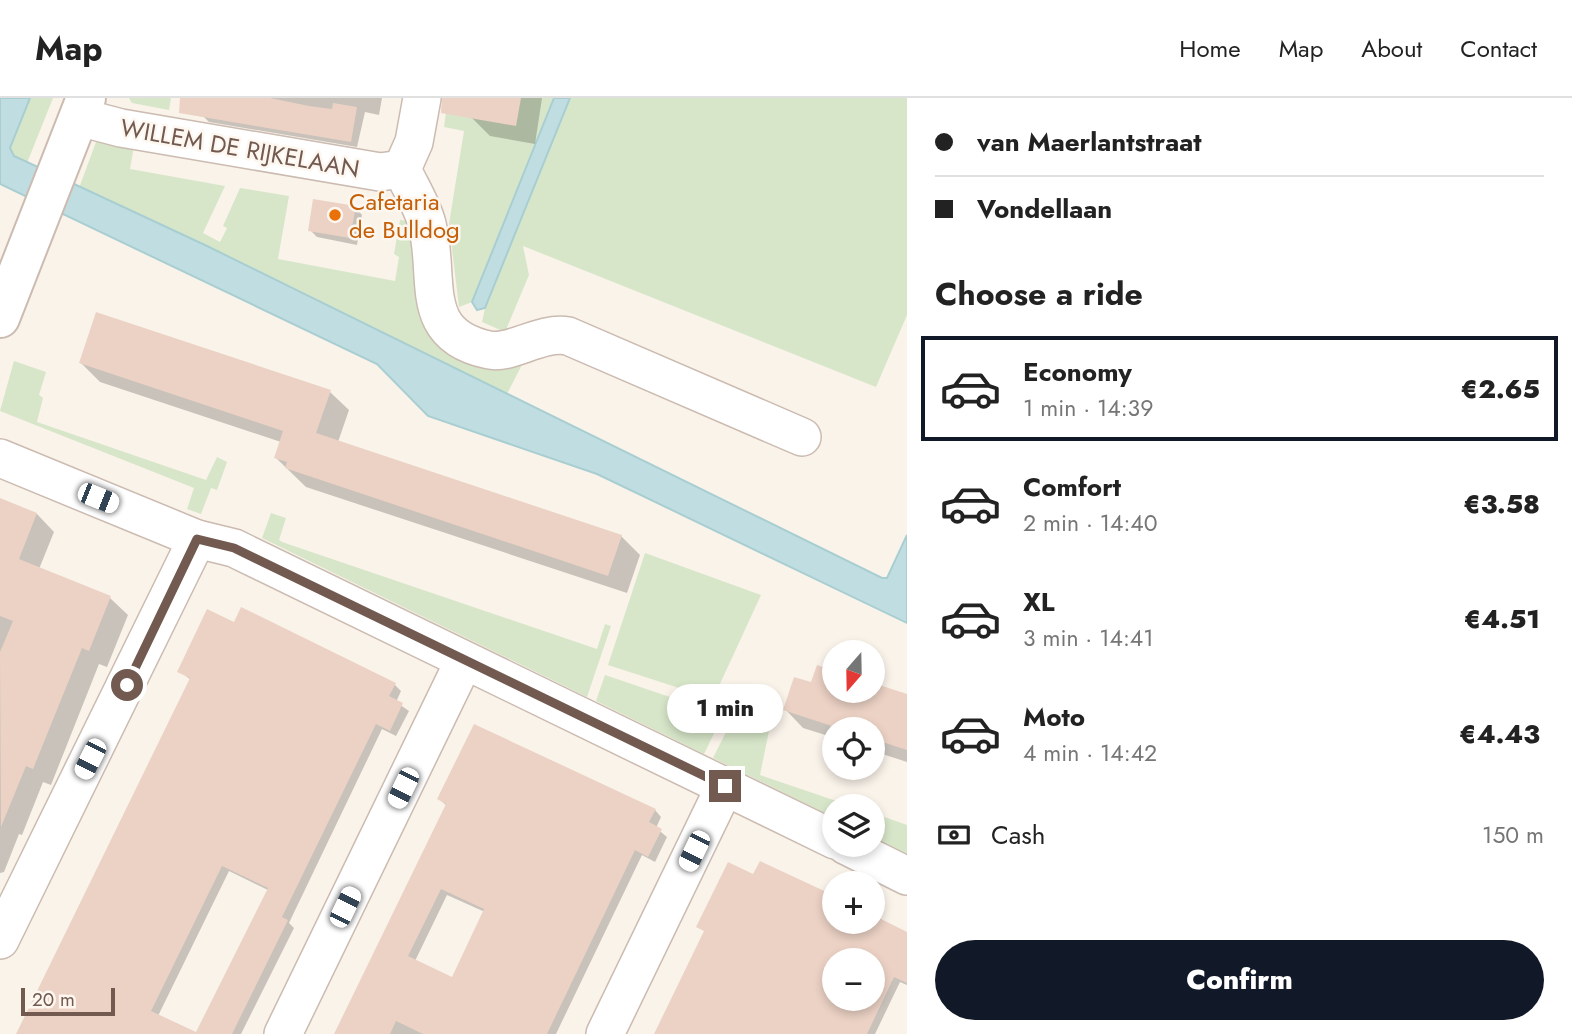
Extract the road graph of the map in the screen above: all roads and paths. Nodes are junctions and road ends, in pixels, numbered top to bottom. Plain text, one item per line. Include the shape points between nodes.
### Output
1 (422, 98) edge
2 (82, 108) edge
3 (402, 169) junction
4 (0, 318) edge
5 (802, 437) dead end
6 (0, 458) edge
7 (197, 539) junction
8 (464, 661) junction
9 (725, 786) junction
10 (822, 834) edge
11 (869, 857) edge
12 (907, 876) edge
13 (0, 940) edge
14 (283, 1034) edge
15 (605, 1034) edge

1 - 3 street via 414,142
2 - 3 street, WILLEM DE RIJKELAAN via 121,128 380,172
2 - 4 street
3 - 5 street via 427,223 437,310 449,333 492,351 537,338 568,336
6 - 7 street
7 - 8 street via 234,548
7 - 13 street
8 - 9 street
8 - 14 street
9 - 10 street
9 - 15 street
11 - 12 street

